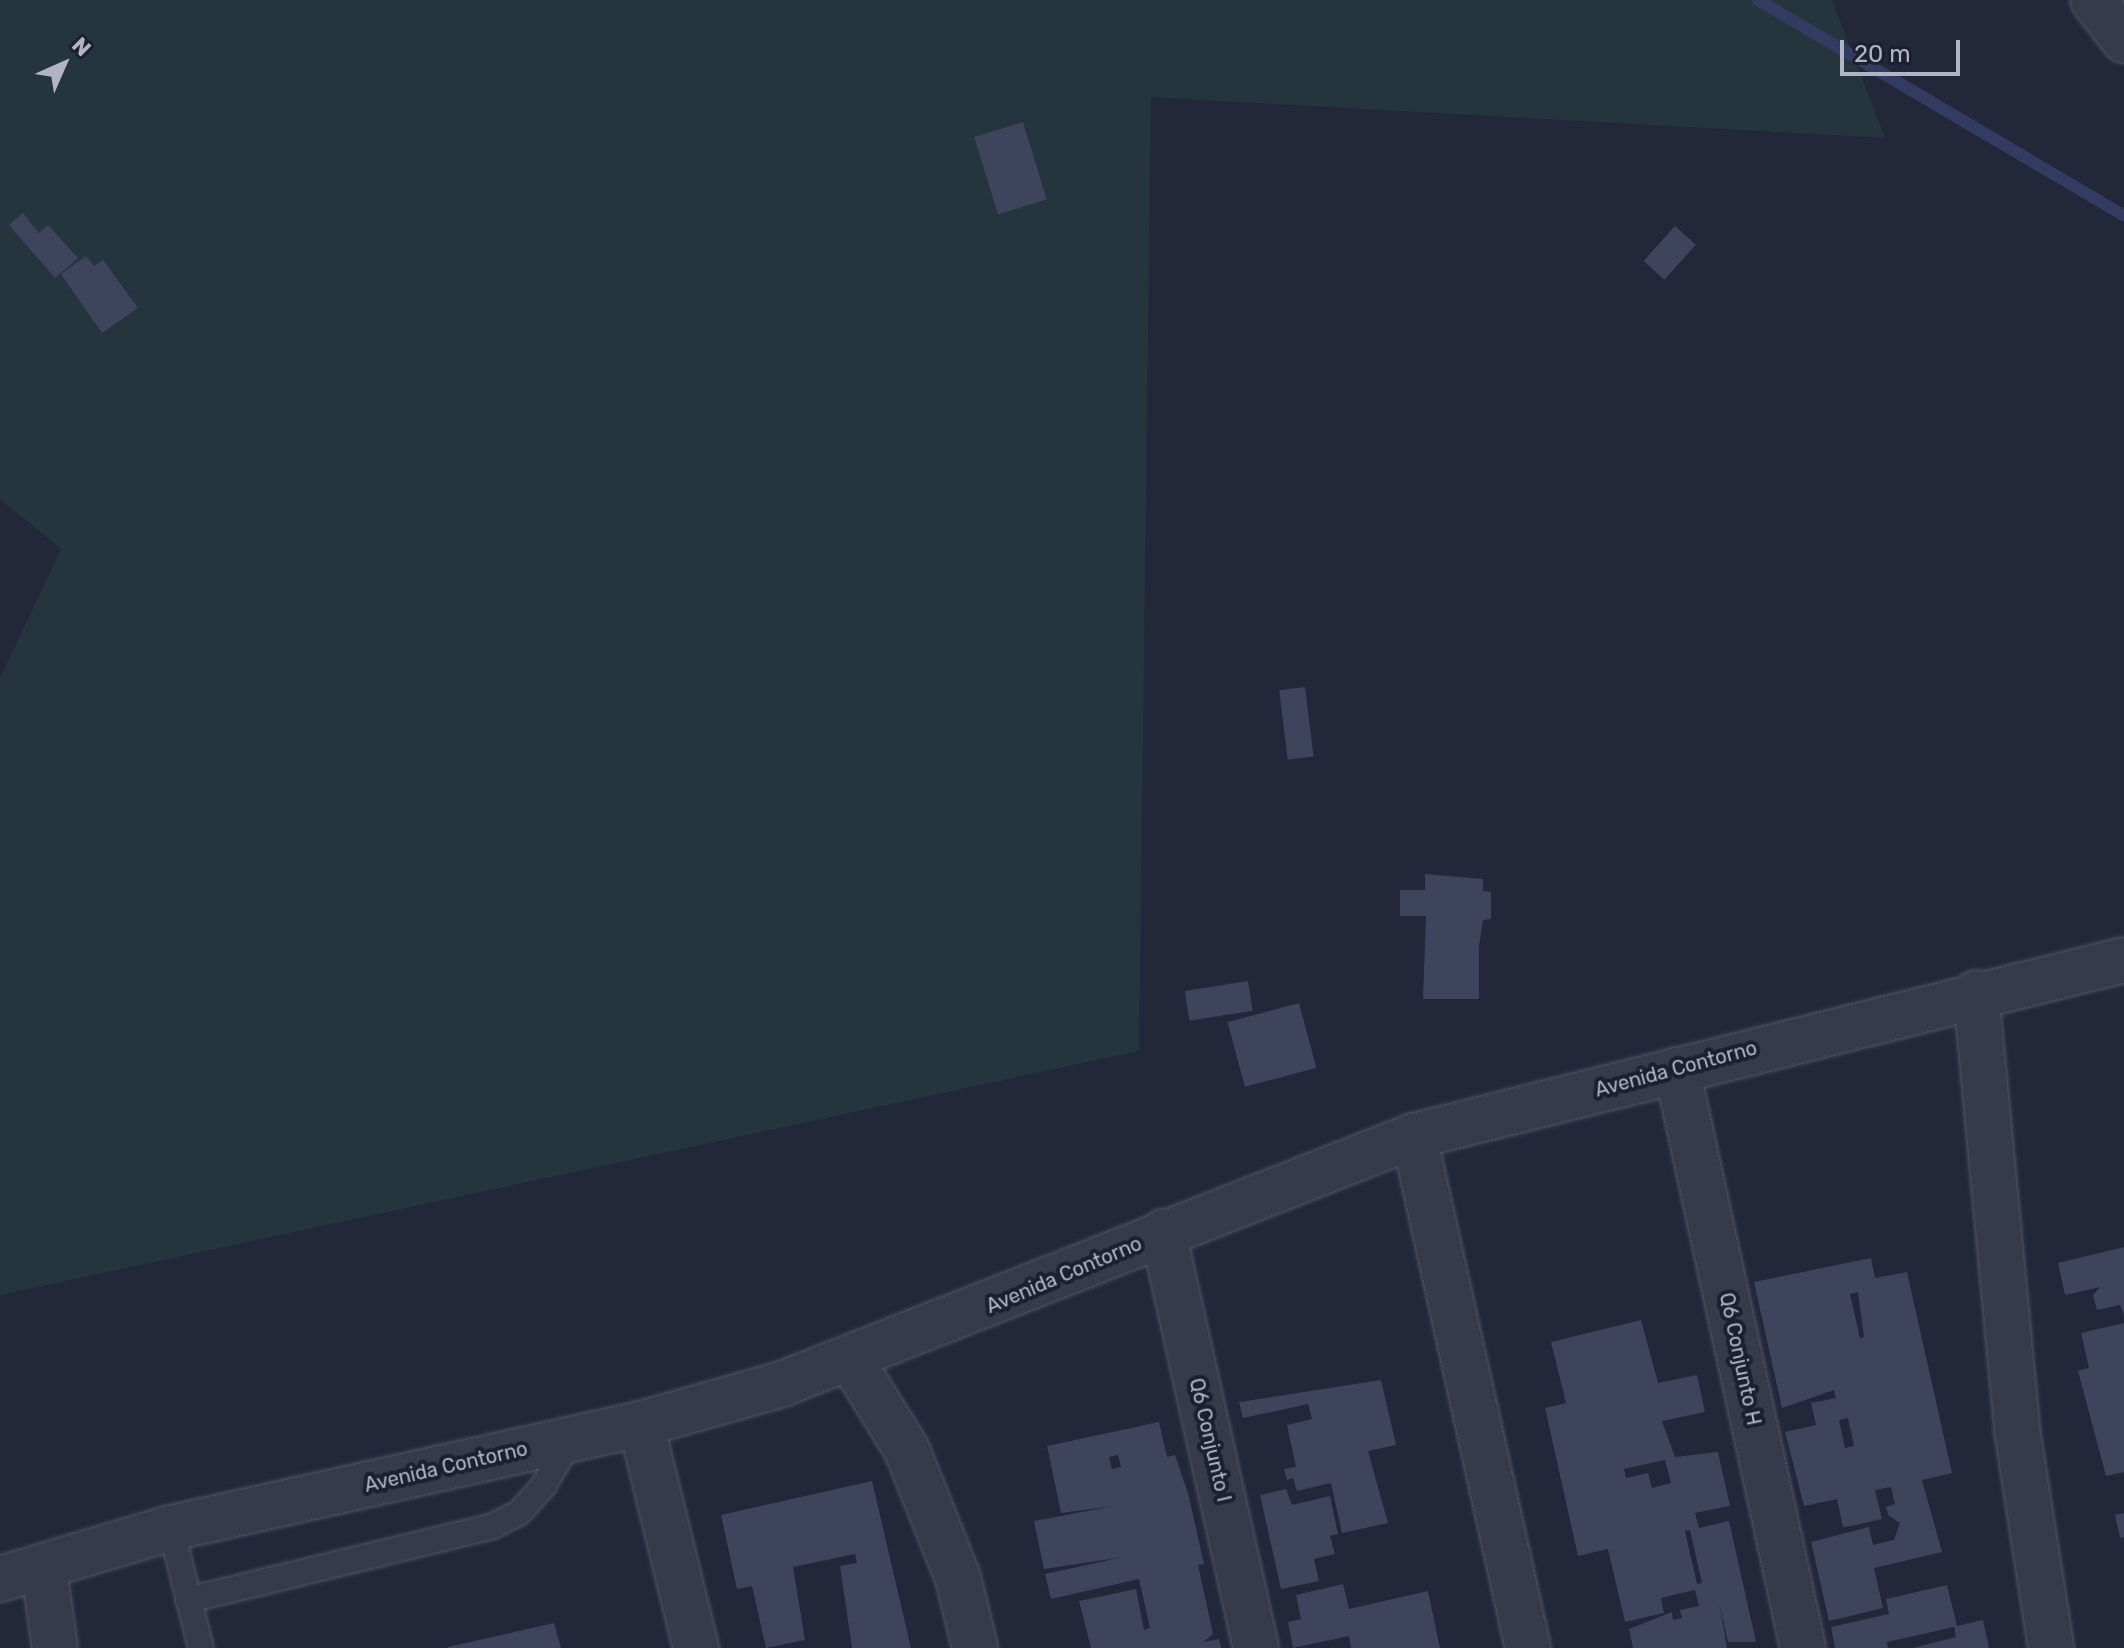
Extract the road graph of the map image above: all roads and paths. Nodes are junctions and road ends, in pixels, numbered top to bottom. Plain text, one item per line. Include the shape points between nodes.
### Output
1 (2093, 0) edge
2 (2124, 40) edge
3 (2124, 960) edge
4 (1976, 993) junction
5 (1677, 1070) junction
6 (1414, 1136) junction
7 (1163, 1232) junction
8 (850, 1358) junction
9 (641, 1424) junction
10 (571, 1439) junction
11 (171, 1528) junction
12 (44, 1570) junction
13 (0, 1579) edge
14 (188, 1600) junction
15 (55, 1648) edge
16 (201, 1648) edge
17 (696, 1648) edge
18 (975, 1648) edge
19 (1256, 1648) edge
20 (1528, 1648) edge
21 (1803, 1648) edge
22 (2051, 1648) edge

1 - 2 street
3 - 4 street, Avenida Contorno
4 - 5 street, Avenida Contorno
4 - 22 street via 2017,1430
5 - 6 street, Avenida Contorno
5 - 21 street, Q6 Conjunto H
6 - 7 street, Avenida Contorno
6 - 20 street
7 - 8 street, Avenida Contorno
7 - 19 street, Q6 Conjunto I
8 - 9 street, Avenida Contorno
8 - 18 street via 907,1450 958,1578
9 - 10 street, Avenida Contorno
9 - 17 street
10 - 11 street, Avenida Contorno
10 - 14 lane via 536,1494 493,1526
11 - 12 street, Avenida Contorno
11 - 14 lane
12 - 13 street, Avenida Contorno
12 - 15 street
14 - 16 lane

